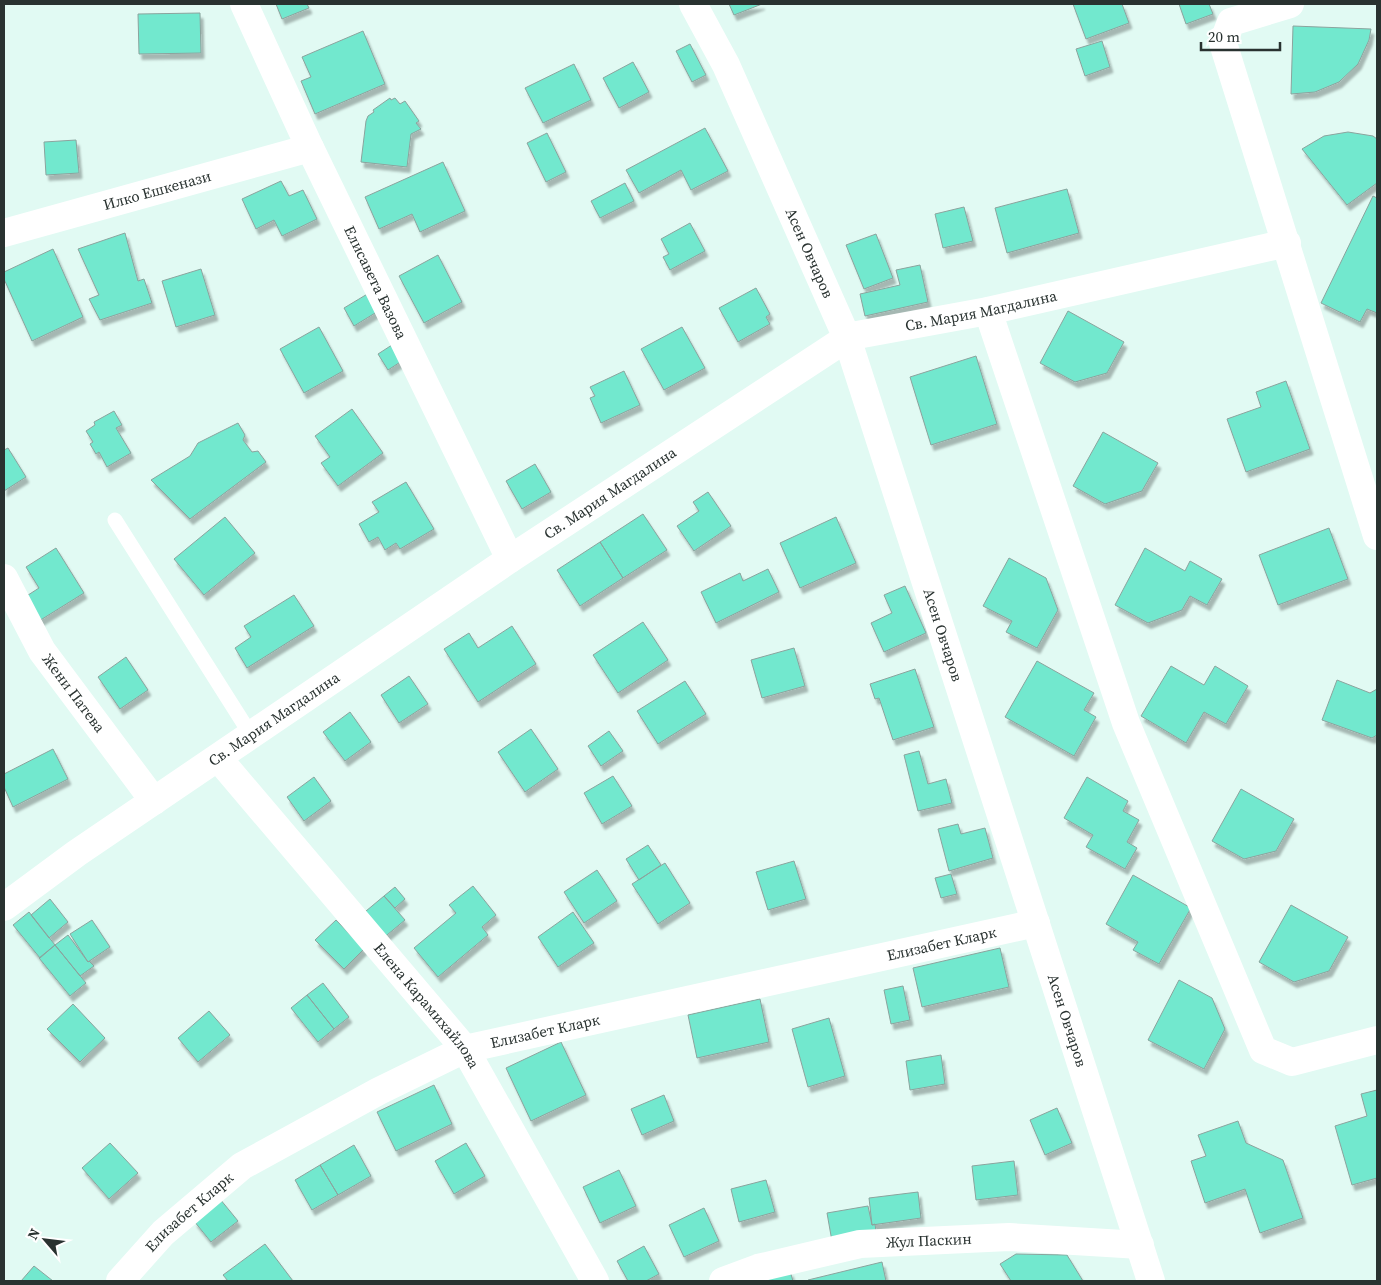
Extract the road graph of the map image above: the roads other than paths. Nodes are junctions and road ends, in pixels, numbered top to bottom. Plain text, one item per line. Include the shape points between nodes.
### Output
1 (244, 4) edge
2 (693, 4) edge
3 (1290, 4) edge
4 (310, 148) junction
5 (4, 233) edge
6 (1287, 243) junction
7 (988, 311) junction
8 (846, 338) junction
9 (115, 520) dead end
10 (1377, 536) edge
11 (510, 559) junction
12 (4, 578) edge
13 (251, 735) junction
14 (218, 758) junction
15 (154, 801) junction
16 (4, 907) edge
17 (1036, 923) junction
18 (1377, 1040) edge
19 (465, 1049) junction
20 (1140, 1245) junction
21 (120, 1281) edge
22 (596, 1281) edge
23 (723, 1281) edge
24 (1151, 1281) edge

1 - 4 street, Елисавета Вазова
2 - 8 street, Асен Овчаров via 726,64
3 - 6 street via 1231,22 1223,43
4 - 5 street, Илко Ешкенази
4 - 11 street, Елисавета Вазова
6 - 7 street, Св. Мария Магдалина
6 - 10 street
7 - 8 street, Св. Мария Магдалина
7 - 18 street via 1126,723 1263,1050 1292,1062
8 - 11 street, Св. Мария Магдалина
8 - 17 street, Асен Овчаров
9 - 13 lane
11 - 13 street, Св. Мария Магдалина
12 - 15 street, Жени Патева via 42,651
13 - 14 street, Св. Мария Магдалина
14 - 15 street, Св. Мария Магдалина
14 - 19 street, Елена Карамихайлова
15 - 16 street, Св. Мария Магдалина
17 - 19 street, Елизабет Кларк
17 - 20 street, Асен Овчаров
19 - 21 street, Елизабет Кларк via 379,1091 242,1166 163,1233
19 - 22 street, Елена Карамихайлова
20 - 23 street, Жул Паскин via 1009,1238 860,1244 758,1268
20 - 24 street, Асен Овчаров

